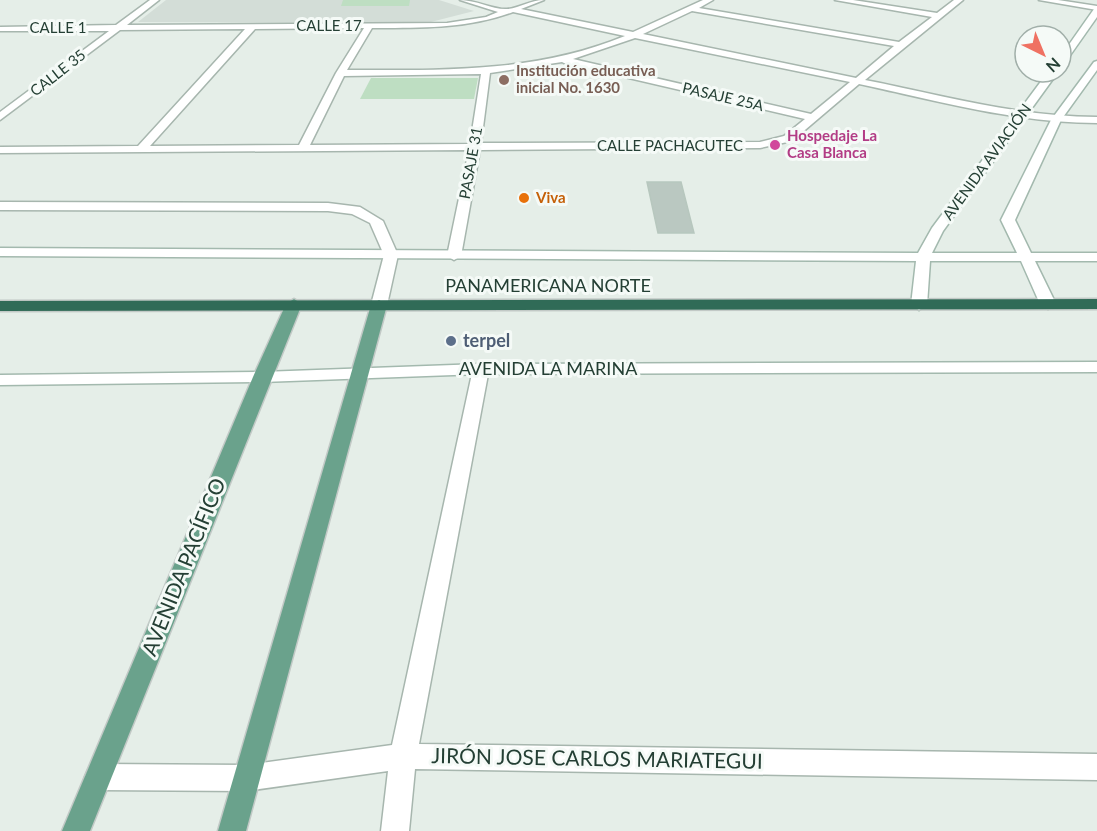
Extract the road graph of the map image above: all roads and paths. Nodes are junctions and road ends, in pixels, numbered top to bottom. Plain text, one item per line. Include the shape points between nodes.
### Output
1 (154, 0) edge
2 (464, 0) edge
3 (540, 0) edge
4 (709, 0) edge
5 (840, 0) edge
6 (959, 0) edge
7 (1043, 0) edge
8 (691, 9) junction
9 (1097, 10) edge
10 (509, 11) junction
11 (939, 16) junction
12 (369, 26) junction
13 (252, 27) junction
14 (115, 28) junction
15 (0, 29) edge
16 (633, 35) junction
17 (901, 45) junction
18 (1073, 45) edge
19 (562, 60) junction
20 (1097, 64) edge
21 (486, 70) junction
22 (341, 73) junction
23 (857, 81) junction
24 (1044, 84) edge
25 (1022, 115) junction
26 (0, 117) edge
27 (813, 118) junction
28 (1056, 120) junction
29 (1097, 120) edge
30 (142, 148) junction
31 (303, 148) junction
32 (475, 148) junction
33 (0, 150) edge
34 (0, 206) edge
35 (0, 252) edge
36 (391, 255) junction
37 (924, 255) junction
38 (454, 256) junction
39 (1025, 257) junction
40 (1097, 257) edge
41 (294, 304) junction
42 (1048, 304) junction
43 (1097, 304) edge
44 (379, 305) junction
45 (919, 305) junction
46 (0, 306) edge
47 (1097, 367) edge
48 (481, 369) junction
49 (361, 373) junction
50 (262, 377) junction
51 (0, 380) edge
52 (403, 756) junction
53 (1097, 767) edge
54 (99, 777) junction
55 (246, 778) junction
56 (76, 831) edge
57 (232, 831) edge
58 (395, 831) edge

1 - 14 street, CALLE 35
2 - 10 street
3 - 10 street, CALLE 17
4 - 8 street
5 - 11 street
6 - 11 street, CALLE PACHACUTEC
7 - 9 street
8 - 16 street
8 - 17 street
9 - 18 street
10 - 12 street, CALLE 17 via 458,24
10 - 16 street
11 - 17 street, CALLE PACHACUTEC
12 - 13 street, CALLE 17
12 - 22 street
13 - 14 street, CALLE 17
13 - 30 street
14 - 15 street, CALLE 1
14 - 26 street, CALLE 35
16 - 19 street
16 - 23 street
17 - 23 street, CALLE PACHACUTEC
19 - 21 street
19 - 27 street, PASAJE 25A
20 - 28 street, AVENIDA AVIACIÓN
21 - 22 street
21 - 32 street, PASAJE 31
22 - 31 street
23 - 25 street
23 - 27 street, CALLE PACHACUTEC
24 - 25 street, AVENIDA AVIACIÓN
25 - 28 street
25 - 37 street, AVENIDA AVIACIÓN
27 - 32 street, CALLE PACHACUTEC via 788,139 760,146
28 - 29 street
28 - 39 street, AVENIDA AVIACIÓN via 1008,220
30 - 31 street, CALLE PACHACUTEC
30 - 33 street, CALLE PACHACUTEC
31 - 32 street, CALLE PACHACUTEC
32 - 38 street, PASAJE 31
34 - 36 street via 355,210 376,221
35 - 36 street
36 - 38 street
36 - 44 street
37 - 38 street
37 - 39 street
37 - 45 street
39 - 40 street
39 - 42 street, AVENIDA AVIACIÓN
41 - 44 highway, PANAMERICANA NORTE
41 - 46 highway, PANAMERICANA NORTE
41 - 50 main road, AVENIDA PACÍFICO
42 - 43 highway, PANAMERICANA NORTE
42 - 45 highway, PANAMERICANA NORTE
44 - 45 highway, PANAMERICANA NORTE
44 - 49 main road
47 - 48 street, AVENIDA LA MARINA
48 - 49 street, AVENIDA LA MARINA
48 - 52 street
49 - 50 street, AVENIDA LA MARINA
49 - 55 main road
50 - 51 street, AVENIDA LA MARINA
50 - 54 main road, AVENIDA PACÍFICO
52 - 53 street, JIRÓN JOSE CARLOS MARIATEGUI
52 - 55 street, JIRÓN JOSE CARLOS MARIATEGUI
52 - 58 street
54 - 55 street, JIRÓN JOSE CARLOS MARIATEGUI
54 - 56 main road, AVENIDA PACÍFICO
55 - 57 main road

